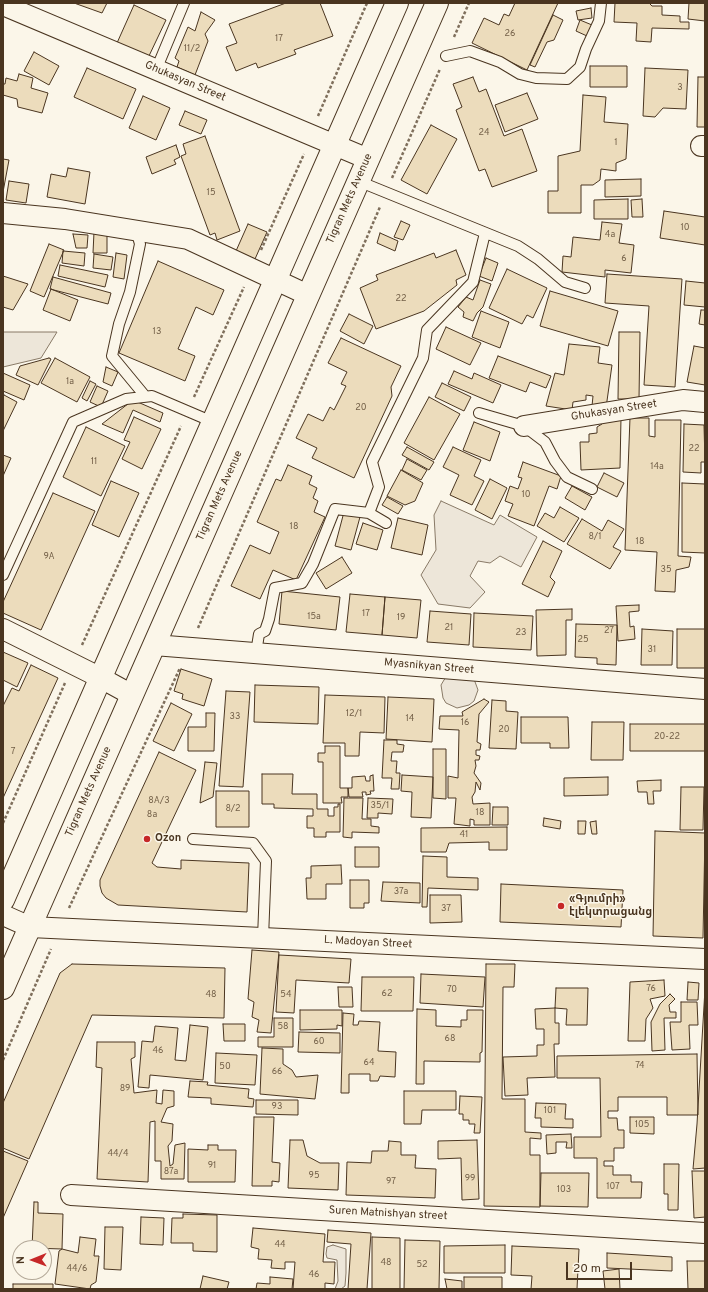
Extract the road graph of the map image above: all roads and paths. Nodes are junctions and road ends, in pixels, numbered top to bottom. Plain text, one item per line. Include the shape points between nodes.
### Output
1 (184, 3) edge
2 (397, 3) edge
3 (436, 3) edge
4 (469, 3) edge
5 (601, 3) edge
6 (16, 7) edge
7 (446, 56) junction
8 (156, 70) junction
9 (335, 145) junction
10 (368, 159) junction
11 (358, 181) junction
12 (386, 192) junction
13 (3, 213) edge
14 (136, 230) junction
15 (485, 233) junction
16 (252, 269) junction
17 (276, 280) junction
18 (585, 288) dead end
19 (308, 295) junction
20 (145, 396) junction
21 (705, 402) edge
22 (188, 411) junction
23 (478, 413) dead end
24 (213, 422) junction
25 (524, 426) junction
26 (592, 489) dead end
27 (369, 513) junction
28 (386, 523) dead end
29 (3, 575) edge
30 (3, 629) edge
31 (154, 645) junction
32 (190, 648) junction
33 (256, 653) junction
34 (73, 664) junction
35 (101, 678) junction
36 (705, 689) edge
37 (132, 695) junction
38 (3, 823) edge
39 (193, 839) dead end
40 (3, 900) edge
41 (3, 916) edge
42 (30, 927) junction
43 (60, 928) junction
44 (263, 938) junction
45 (705, 959) edge
46 (3, 988) edge
47 (3, 1060) edge
48 (71, 1195) dead end
49 (705, 1233) edge

1 - 8 lane
2 - 9 main road
3 - 10 main road, Tigran Mets Avenue
4 - 7 path
5 - 7 lane via 599,21 580,67 567,79 536,78 520,74 500,62 470,51
6 - 8 street, Ghukasyan Street
7 - 12 path
8 - 9 street, Ghukasyan Street
9 - 10 street, Ghukasyan Street
9 - 17 main road
10 - 11 main road, Tigran Mets Avenue
11 - 12 lane
11 - 19 main road, Tigran Mets Avenue
12 - 15 lane
12 - 32 path
13 - 14 street
14 - 16 street via 188,239
14 - 20 lane via 140,244 112,356
15 - 18 lane via 518,246 565,282
15 - 27 lane via 473,282 427,330 423,358 372,462 379,487
16 - 17 street
16 - 22 path
17 - 19 street
17 - 24 main road
19 - 31 main road, Tigran Mets Avenue
20 - 22 lane via 152,396
20 - 29 lane via 126,399 73,422
21 - 25 street, Ghukasyan Street via 682,400
22 - 24 lane
22 - 34 path
23 - 25 lane
24 - 35 main road
25 - 26 lane via 545,442 567,477
27 - 28 lane
27 - 33 lane via 335,509 313,564 302,583 275,588 269,619 265,631 259,634
30 - 34 street
31 - 32 street, Myasnikyan Street
31 - 37 main road, Tigran Mets Avenue
32 - 33 street, Myasnikyan Street
32 - 43 path
33 - 36 street, Myasnikyan Street
34 - 35 street
34 - 38 path
35 - 37 street
35 - 40 main road
37 - 42 main road, Tigran Mets Avenue
39 - 44 lane via 253,843 266,861
41 - 42 street
42 - 43 street, L. Madoyan Street
42 - 46 main road, Tigran Mets Avenue
43 - 44 street, L. Madoyan Street
43 - 47 path
44 - 45 street, L. Madoyan Street
48 - 49 street, Suren Matnishyan street

